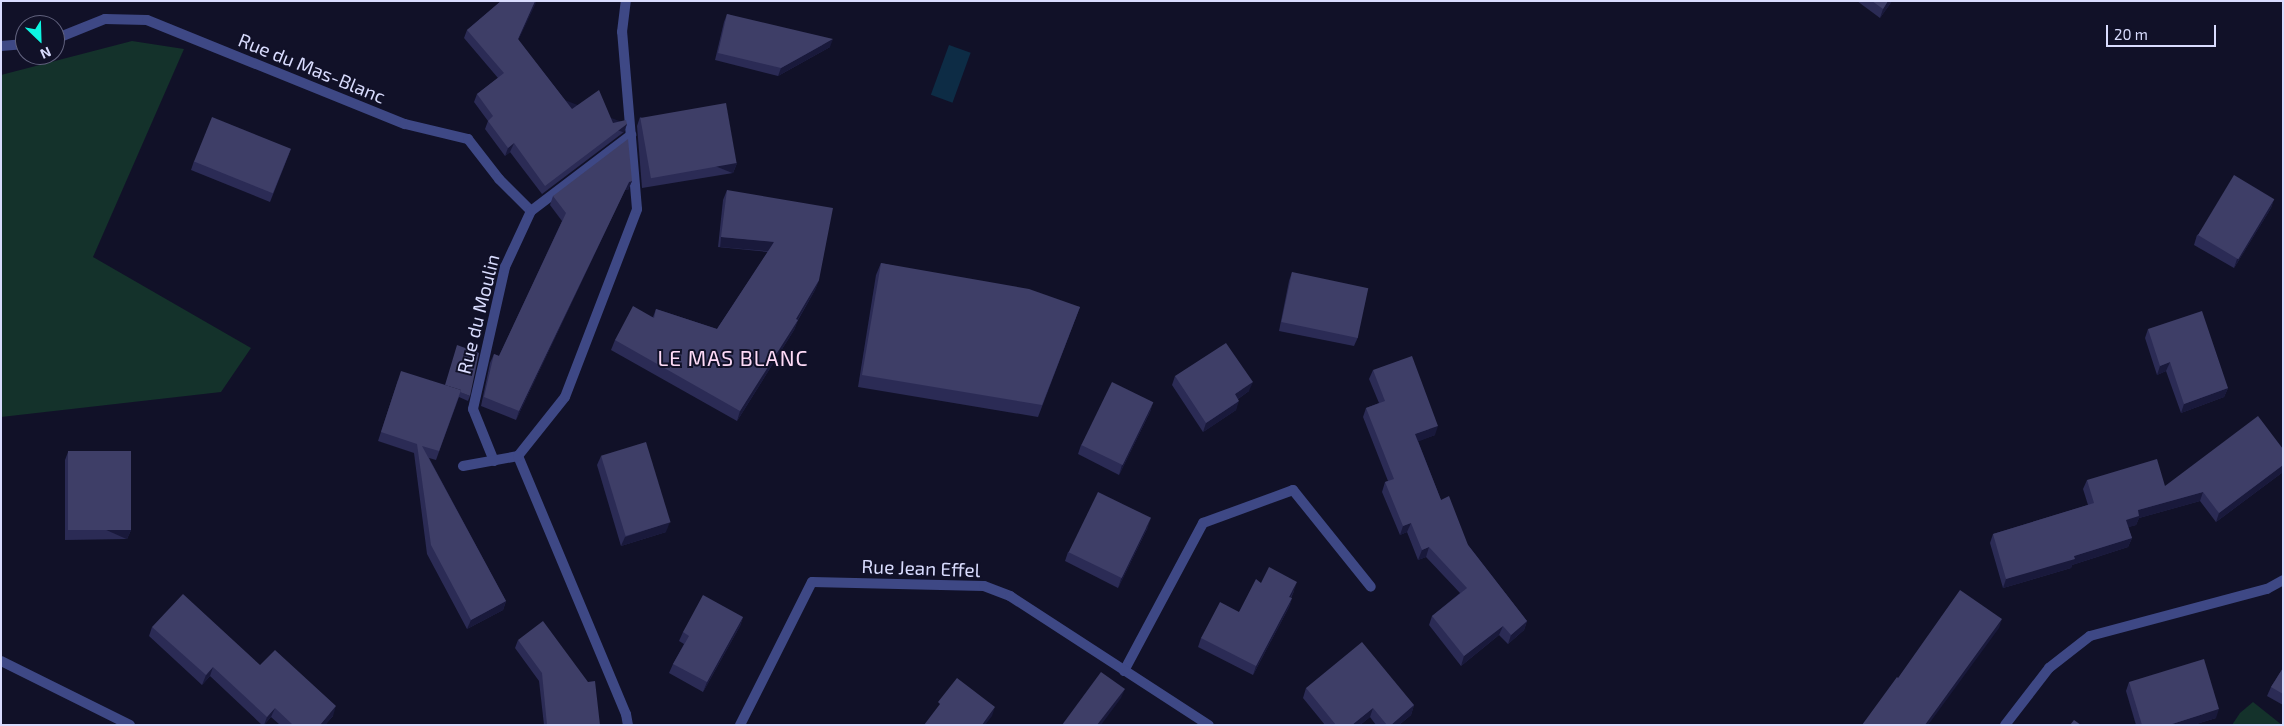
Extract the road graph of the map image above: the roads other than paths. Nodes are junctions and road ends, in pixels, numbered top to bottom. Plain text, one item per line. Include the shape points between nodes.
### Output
1 (626, 1) edge
2 (65, 35) edge
3 (15, 45) edge
4 (1, 46) edge
5 (631, 135) junction
6 (530, 210) junction
7 (518, 456) junction
8 (494, 462) junction
9 (463, 466) dead end
10 (2283, 580) edge
11 (1371, 587) dead end
12 (1, 661) edge
13 (1124, 671) junction
14 (130, 725) edge
15 (628, 725) edge
16 (740, 725) edge
17 (1209, 725) edge
18 (2005, 725) edge

1 - 5 street via 622,32
2 - 6 street, Rue du Mas-Blanc via 105,19 147,20 404,124 468,139 499,179
3 - 4 street
5 - 6 street, Rue du Moulin
5 - 7 street via 637,209 565,397
6 - 8 street, Rue du Moulin via 505,267 473,409
7 - 8 street
7 - 15 street
8 - 9 street
10 - 18 street via 2267,590 2090,636 2049,668
11 - 13 street via 1293,490 1203,523
12 - 14 street
13 - 16 street, Rue Jean Effel via 1010,596 984,586 812,582
13 - 17 street, Rue Jean Effel

